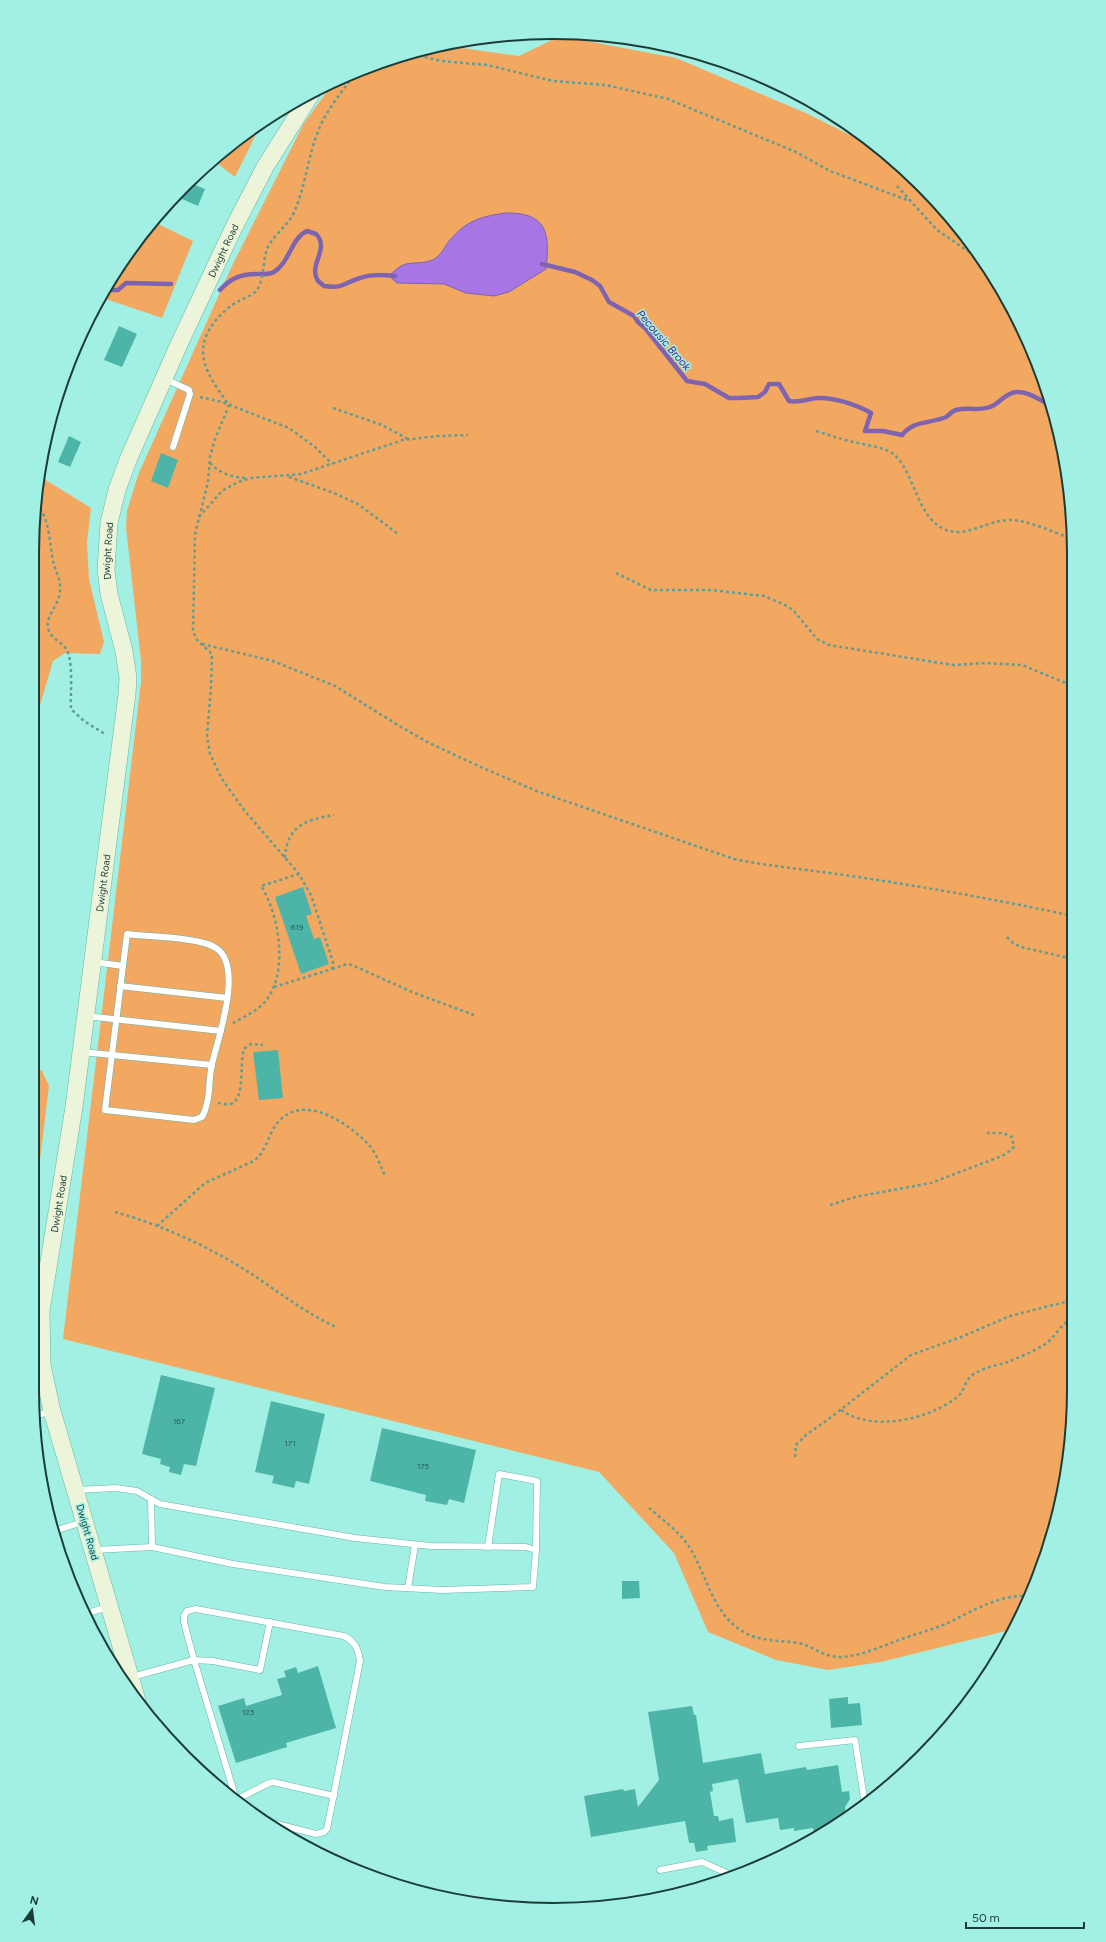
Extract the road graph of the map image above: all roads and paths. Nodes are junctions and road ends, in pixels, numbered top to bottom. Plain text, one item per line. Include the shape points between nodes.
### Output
1 (422, 57) edge
2 (351, 80) edge
3 (305, 103) edge
4 (897, 186) dead end
5 (910, 201) junction
6 (970, 252) edge
7 (164, 378) junction
8 (189, 400) junction
9 (229, 405) junction
10 (333, 408) dead end
11 (816, 431) dead end
12 (468, 435) dead end
13 (409, 440) junction
14 (173, 446) dead end
15 (210, 462) junction
16 (332, 464) junction
17 (286, 476) junction
18 (251, 478) junction
19 (41, 511) edge
20 (199, 517) junction
21 (398, 534) dead end
22 (1067, 537) edge
23 (616, 574) dead end
24 (202, 644) junction
25 (1067, 684) edge
26 (122, 744) junction
27 (334, 815) dead end
28 (285, 859) junction
29 (299, 874) junction
30 (1067, 915) edge
31 (1007, 937) dead end
32 (1067, 958) edge
33 (94, 962) junction
34 (123, 966) junction
35 (332, 969) junction
36 (120, 986) junction
37 (274, 987) junction
38 (227, 998) junction
39 (474, 1015) dead end
40 (86, 1016) junction
41 (116, 1020) junction
42 (221, 1031) junction
43 (263, 1045) dead end
44 (82, 1052) junction
45 (112, 1054) junction
46 (212, 1065) junction
47 (207, 1102) junction
48 (987, 1132) dead end
49 (385, 1176) dead end
50 (830, 1205) dead end
51 (115, 1212) dead end
52 (157, 1226) junction
53 (1067, 1302) edge
54 (1067, 1322) edge
55 (336, 1327) dead end
56 (841, 1410) junction
57 (44, 1413) edge
58 (795, 1457) dead end
59 (75, 1490) junction
60 (151, 1499) junction
61 (649, 1508) dead end
62 (84, 1521) junction
63 (59, 1529) edge
64 (415, 1545) junction
65 (152, 1547) junction
66 (488, 1547) junction
67 (93, 1550) junction
68 (536, 1550) junction
69 (408, 1588) junction
70 (1023, 1596) edge
71 (109, 1606) junction
72 (90, 1612) edge
73 (270, 1622) junction
74 (194, 1660) junction
75 (130, 1677) junction
76 (132, 1683) edge
77 (799, 1746) dead end
78 (233, 1791) edge
79 (334, 1796) junction
80 (241, 1797) edge
81 (864, 1799) edge
82 (281, 1825) edge
83 (660, 1870) dead end
84 (726, 1873) edge

1 - 5 path via 441,62 487,65 553,81 606,84 668,99 789,149 835,173
2 - 9 path via 321,125 295,211 269,245 260,283 254,294 236,302 222,314 205,338 203,353 210,377
3 - 7 main road, Dwight Road via 250,195
4 - 5 path
5 - 6 path via 941,233
7 - 8 lane via 189,390
7 - 26 main road, Dwight Road via 128,460 113,506 107,541 106,570 109,594 124,651 128,678
8 - 9 path via 202,397
8 - 14 lane
9 - 15 path via 215,439
9 - 16 path via 296,431
10 - 13 path via 382,425
11 - 22 path via 881,448 892,454 901,463 927,514 946,530 968,531 1001,520 1010,520 1031,524
12 - 13 path
13 - 16 path via 372,449
15 - 18 path via 219,470 238,478
15 - 20 path
16 - 17 path
17 - 18 path
17 - 21 path via 353,501
18 - 20 path via 238,482 222,492
19 - 26 path via 59,578 60,593 48,621 49,632 66,648 69,656 72,678 71,709 84,721
20 - 24 path via 194,550 195,604 192,626 194,636
23 - 25 path via 651,590 711,590 764,596 793,610 818,639 829,645 953,665 1022,665
24 - 28 path via 212,654 207,736 210,754 222,779 244,810
24 - 30 path via 273,661 335,686 429,743 532,789 734,859 760,865 967,894
26 - 33 main road, Dwight Road
27 - 28 path via 313,820 297,828 289,838
28 - 29 path
29 - 35 path via 311,895 331,955
29 - 37 path via 261,886 268,896 279,939
31 - 32 path via 1021,947
33 - 34 lane
33 - 40 main road, Dwight Road
34 - 36 lane
34 - 38 lane via 127,934 202,942 216,948 225,957 229,970
35 - 37 path
35 - 39 path via 346,964 352,965 412,992
36 - 38 lane
36 - 41 lane
37 - 42 path via 268,999 258,1008
38 - 42 lane
40 - 41 lane
40 - 44 main road, Dwight Road
41 - 42 lane
41 - 45 lane
42 - 46 lane
43 - 47 path via 251,1044 244,1050 240,1092 235,1102
44 - 45 lane
44 - 57 main road, Dwight Road via 41,1312
45 - 46 lane
45 - 47 lane via 105,1110 194,1120 202,1117
46 - 47 lane
48 - 50 path via 1008,1134 1012,1137 1014,1146 1006,1154 931,1182 855,1197
49 - 52 path via 374,1152 358,1135 316,1111 299,1109 286,1114 274,1126 259,1157 204,1183
51 - 52 path
52 - 55 path via 227,1259 289,1301
53 - 56 path via 1010,1316 918,1352
54 - 56 path via 1044,1345 1007,1362 979,1371 968,1380 957,1398 918,1417 871,1421 854,1418
56 - 58 path via 800,1440 796,1445
57 - 59 main road, Dwight Road
59 - 60 lane via 116,1488 137,1491
59 - 62 main road, Dwight Road
60 - 64 lane via 160,1504 348,1537
60 - 65 lane
61 - 70 path via 687,1544 722,1613 742,1632 767,1641 800,1644 820,1653 839,1657 861,1654 946,1623 991,1602
62 - 63 lane
62 - 67 main road, Dwight Road
64 - 66 lane
64 - 69 lane
65 - 67 lane
65 - 69 lane via 241,1565 385,1587
66 - 68 lane via 526,1547
66 - 68 lane via 499,1474 537,1481
67 - 71 main road, Dwight Road
68 - 69 lane via 533,1587 442,1590
71 - 72 lane
71 - 75 main road, Dwight Road
73 - 74 lane via 260,1670
73 - 74 lane via 196,1609 187,1611 184,1622
73 - 79 lane via 344,1636 352,1640 358,1650 360,1661
74 - 75 lane
74 - 78 lane
75 - 76 main road, Dwight Road
77 - 81 lane via 854,1740
79 - 80 lane via 269,1782
79 - 82 lane via 324,1832 320,1834
83 - 84 lane via 702,1862

